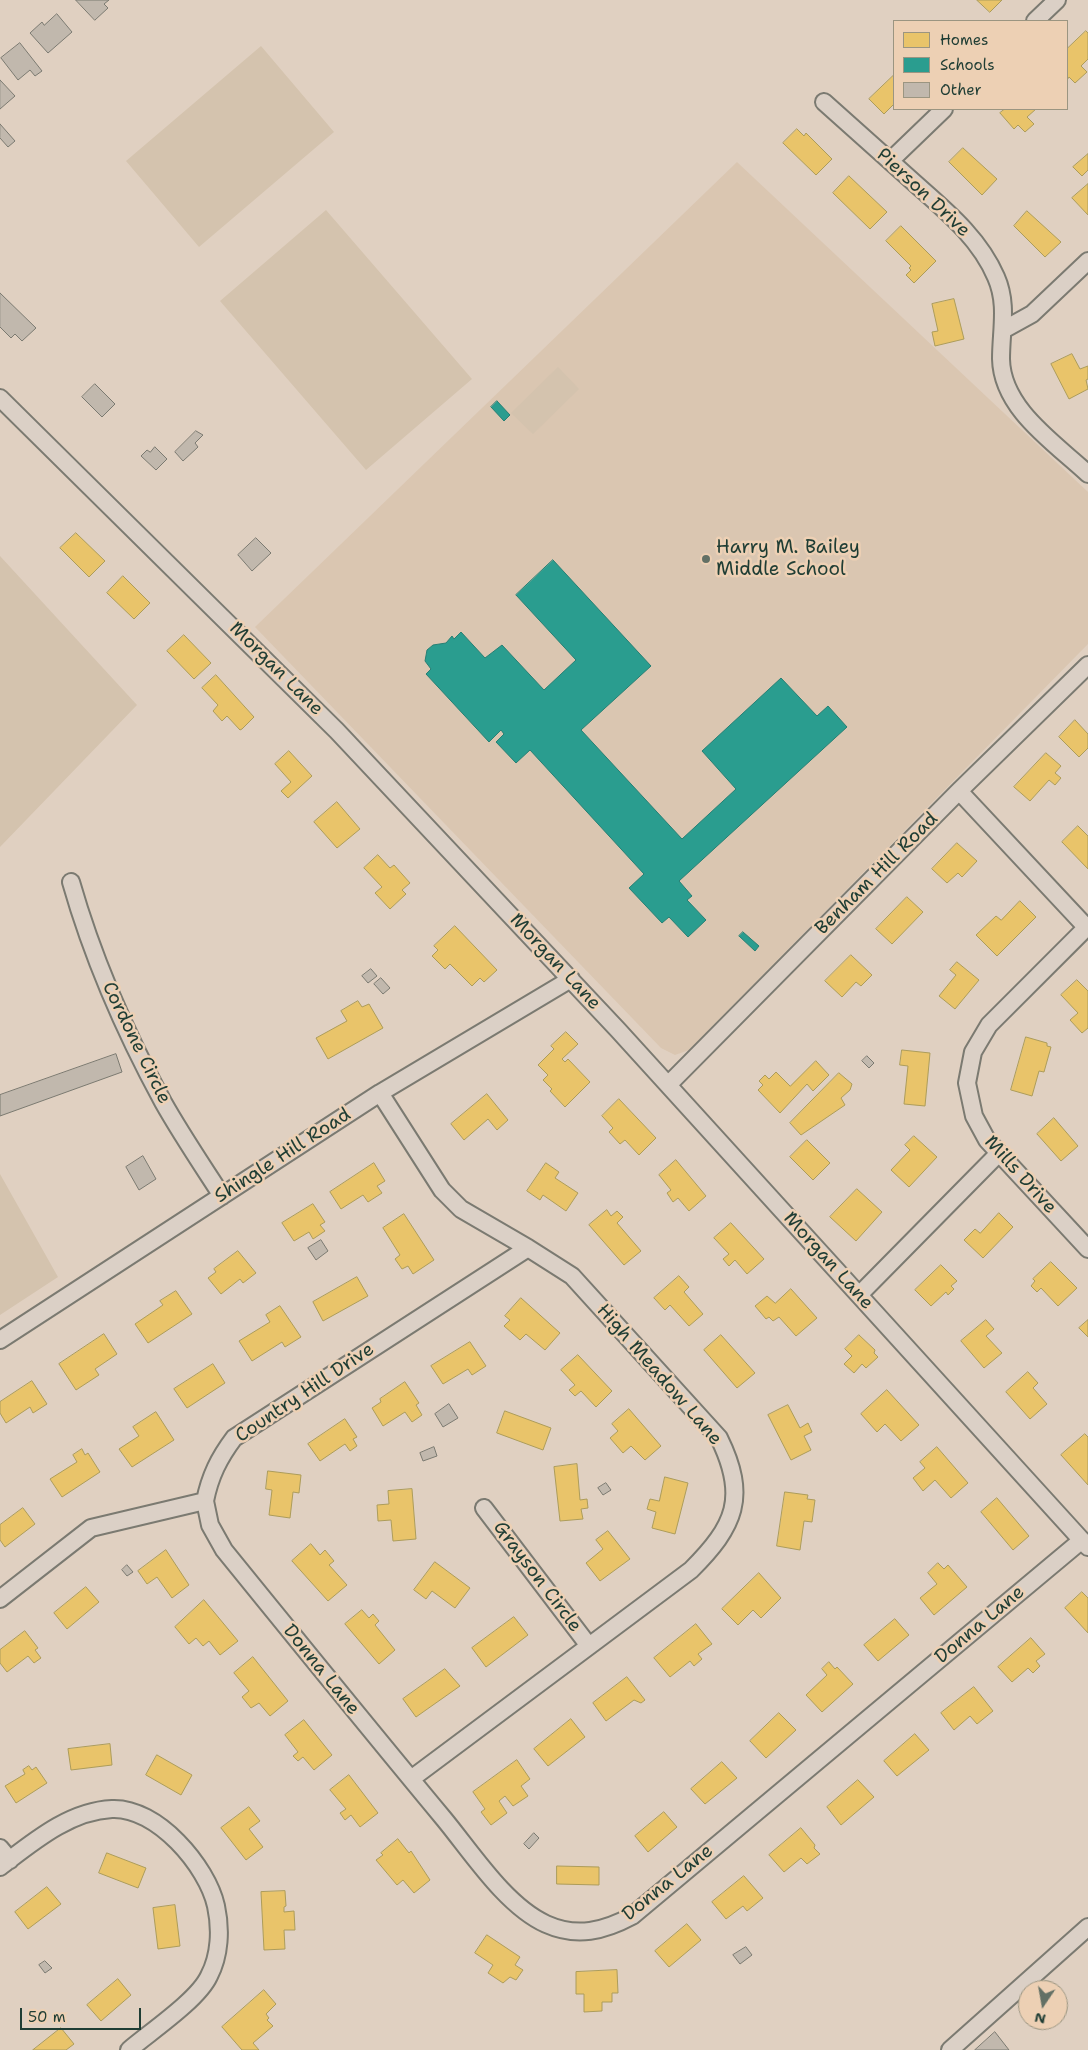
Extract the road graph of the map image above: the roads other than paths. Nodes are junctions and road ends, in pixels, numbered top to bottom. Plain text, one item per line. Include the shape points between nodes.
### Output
1 (1057, 0) edge
2 (1036, 20) edge
3 (824, 102) dead end
4 (943, 110) edge
5 (890, 161) junction
6 (1088, 261) edge
7 (1003, 330) junction
8 (0, 398) edge
9 (1088, 474) edge
10 (1088, 665) edge
11 (959, 791) junction
12 (71, 882) dead end
13 (1088, 928) edge
14 (570, 979) junction
15 (668, 1086) junction
16 (380, 1093) junction
17 (999, 1153) junction
18 (222, 1196) junction
19 (528, 1248) junction
20 (1088, 1249) edge
21 (859, 1294) junction
22 (0, 1340) edge
23 (205, 1501) junction
24 (484, 1508) dead end
25 (1085, 1544) edge
26 (0, 1599) edge
27 (589, 1646) junction
28 (411, 1779) junction
29 (3, 1858) edge
30 (1088, 1927) edge
31 (129, 2050) edge
32 (950, 2050) edge

1 - 2 street
3 - 5 street, Pierson Drive
4 - 5 street
5 - 7 street, Pierson Drive via 965,228 983,254 996,276 1002,295
6 - 7 street via 1032,314
7 - 9 street, Pierson Drive via 1002,359 1008,390 1031,421
8 - 14 street, Morgan Lane via 337,730
10 - 11 street, Benham Hill Road
11 - 13 street
11 - 15 street, Benham Hill Road
12 - 18 street, Cordone Circle via 86,932 118,1012 164,1103
13 - 17 street, Mills Drive via 989,1025 973,1052 967,1083 969,1099 980,1131
14 - 15 street, Morgan Lane
14 - 16 street, Shingle Hill Road
15 - 21 street, Morgan Lane
16 - 18 street, Shingle Hill Road
16 - 19 street, High Meadow Lane via 442,1190 460,1209
17 - 20 street, Mills Drive
17 - 21 street
18 - 22 street, Shingle Hill Road
19 - 23 street, Country Hill Drive via 234,1438 217,1461
19 - 27 street, High Meadow Lane via 572,1276 719,1438 732,1472 735,1492 732,1511 726,1529 715,1545 691,1570
21 - 25 street, Morgan Lane
23 - 26 street via 91,1528
23 - 28 street, Donna Lane via 210,1525 224,1550
24 - 27 street, Grayson Circle
25 - 28 street, Donna Lane via 632,1916 612,1926 589,1932 564,1931 544,1924 526,1912 507,1894
27 - 28 street, High Meadow Lane
29 - 31 street via 78,1815 114,1809 147,1818 161,1827 204,1876 219,1922 217,1953 208,1978 191,1998
30 - 32 street

